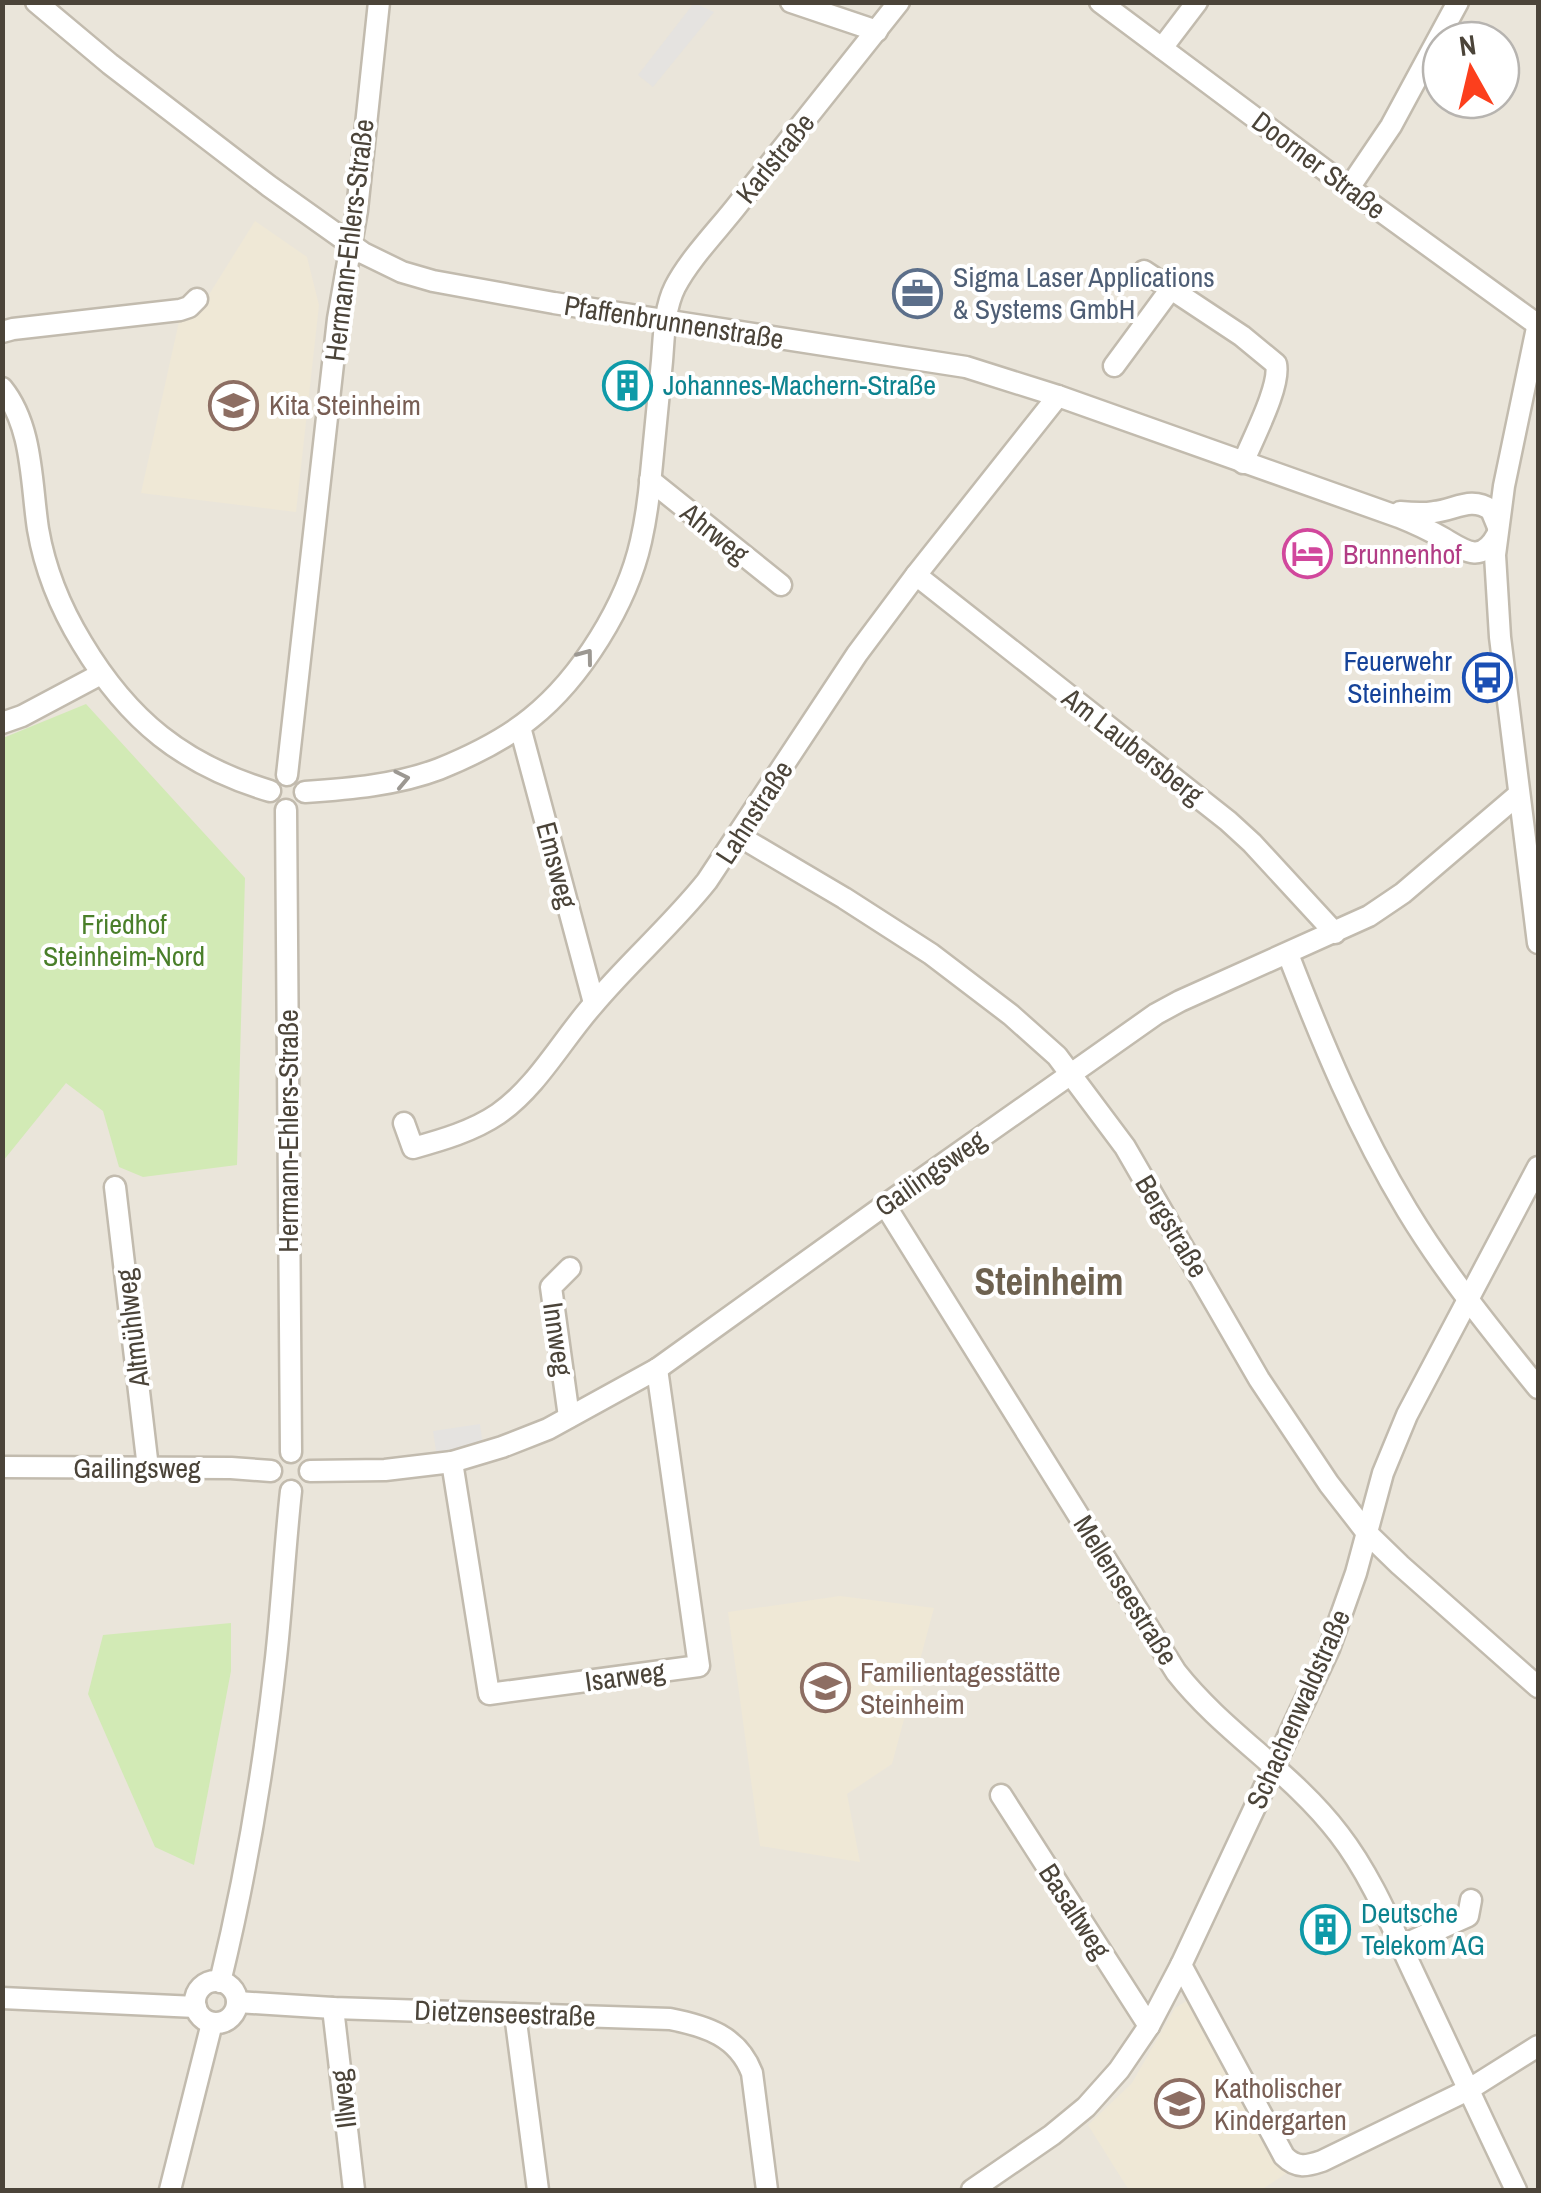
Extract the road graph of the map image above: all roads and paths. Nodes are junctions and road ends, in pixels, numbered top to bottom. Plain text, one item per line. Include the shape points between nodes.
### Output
1 (36, 2) edge
2 (379, 2) edge
3 (792, 2) edge
4 (900, 2) edge
5 (1100, 2) edge
6 (1197, 2) edge
7 (1458, 2) edge
8 (876, 31) junction
9 (1162, 48) junction
10 (1348, 188) junction
11 (352, 245) junction
12 (1144, 271) dead end
13 (1170, 290) junction
14 (197, 299) dead end
15 (666, 322) junction
16 (1538, 324) edge
17 (2, 332) edge
18 (1114, 366) dead end
19 (2, 388) edge
20 (1058, 396) junction
21 (1514, 442) junction
22 (1242, 463) junction
23 (650, 480) junction
24 (1463, 504) junction
25 (1378, 510) junction
26 (1498, 531) junction
27 (1458, 548) junction
28 (916, 575) junction
29 (781, 585) dead end
30 (1500, 637) junction
31 (101, 674) junction
32 (2, 723) edge
33 (520, 726) junction
34 (286, 775) junction
35 (270, 791) junction
36 (305, 792) junction
37 (1519, 794) junction
38 (286, 810) junction
39 (739, 836) junction
40 (1335, 933) junction
41 (1538, 943) edge
42 (1288, 954) junction
43 (594, 1002) junction
44 (1072, 1072) junction
45 (404, 1122) dead end
46 (1538, 1167) edge
47 (115, 1187) dead end
48 (885, 1205) junction
49 (570, 1268) dead end
50 (1468, 1301) junction
51 (657, 1369) junction
52 (1538, 1388) edge
53 (569, 1416) junction
54 (291, 1452) junction
55 (452, 1462) junction
56 (2, 1467) edge
57 (148, 1468) junction
58 (271, 1471) junction
59 (310, 1471) junction
60 (291, 1491) junction
61 (1367, 1532) junction
62 (1538, 1687) edge
63 (1274, 1766) junction
64 (1001, 1796) dead end
65 (1471, 1900) dead end
66 (1401, 1946) junction
67 (1180, 1965) junction
68 (220, 1982) junction
69 (2, 1998) edge
70 (237, 2002) junction
71 (196, 2007) junction
72 (332, 2008) junction
73 (515, 2014) junction
74 (212, 2023) junction
75 (1149, 2026) junction
76 (1538, 2046) edge
77 (1468, 2090) junction
78 (170, 2190) edge
79 (354, 2190) edge
80 (538, 2190) edge
81 (767, 2190) edge
82 (972, 2190) edge
83 (1516, 2190) edge

1 - 11 street, Pfaffenbrunnenstraße
2 - 11 street, Hermann-Ehlers-Straße
3 - 8 street
4 - 8 street, Karlstraße
5 - 9 street, Doorner Straße
6 - 9 street
7 - 10 street via 1391,126
8 - 15 street, Karlstraße via 685,273
9 - 10 street, Doorner Straße
10 - 16 street, Doorner Straße
11 - 15 street, Pfaffenbrunnenstraße via 384,265 433,281
11 - 34 street, Hermann-Ehlers-Straße
12 - 13 street
13 - 18 street
13 - 22 street via 1276,364 1275,384
14 - 17 street via 180,310
15 - 20 street, Pfaffenbrunnenstraße via 966,367
15 - 23 street
16 - 21 street
19 - 31 street via 25,440 51,580
20 - 22 street, Pfaffenbrunnenstraße
20 - 28 street, Lahnstraße
21 - 24 street via 1484,489
21 - 26 street
22 - 25 street, Pfaffenbrunnenstraße
23 - 29 street, Ahrweg
33 -> 23 street via 564,684 621,600 641,542
24 - 25 street, Pfaffenbrunnenstraße via 1426,513
24 - 26 street via 1486,506
24 - 27 street via 1447,528
25 - 27 street, Pfaffenbrunnenstraße
26 - 27 street via 1478,552
26 - 30 street
27 - 30 street via 1485,584
28 - 39 street, Lahnstraße
28 - 40 street, Am Laubersberg via 1228,821
30 - 37 street
31 - 32 street
31 - 35 street via 170,744 221,774
36 -> 33 street via 427,773
33 - 43 street, Emsweg
34 - 35 street
34 - 36 street via 300,780
35 - 38 street
36 - 38 street via 301,804
37 - 40 street, Gailingsweg via 1403,892
37 - 41 street
38 - 54 street, Hermann-Ehlers-Straße
39 - 43 street, Lahnstraße via 691,902
39 - 44 street, Bergstraße via 932,954 1012,1014
40 - 42 street, Gailingsweg
42 - 44 street, Gailingsweg via 1168,1007
42 - 50 street via 1372,1148
43 - 45 street, Lahnstraße via 498,1114 413,1148
44 - 48 street, Gailingsweg
44 - 61 street, Bergstraße via 1126,1148 1280,1414
46 - 50 street, Schachenwaldstraße
47 - 57 street, Altmühlweg
48 - 51 street, Gailingsweg
48 - 63 street, Mellenseestraße via 1176,1672
49 - 53 street, Innweg via 551,1287
50 - 52 street
50 - 61 street, Schachenwaldstraße via 1382,1472
51 - 53 street, Gailingsweg
51 - 55 street, Isarweg via 699,1666 488,1694
53 - 55 street, Gailingsweg via 513,1444
54 - 58 street
54 - 59 street
55 - 59 street, Gailingsweg
56 - 57 street, Gailingsweg
57 - 58 street, Gailingsweg
58 - 60 street via 274,1483
59 - 60 street
60 - 68 street via 267,1731
61 - 62 street, Bergstraße
61 - 63 street, Schachenwaldstraße via 1343,1615
63 - 66 street, Mellenseestraße via 1340,1835
63 - 67 street, Schachenwaldstraße
64 - 75 street, Basaltweg
65 - 66 street via 1468,1916
66 - 77 street, Mellenseestraße
67 - 75 street, Schachenwaldstraße
67 - 77 street via 1295,2165 1322,2161
68 - 70 street
68 - 71 street via 199,1990
69 - 71 street
70 - 72 street, Dietzenseestraße
70 - 74 street via 230,2018
71 - 74 street
72 - 73 street, Dietzenseestraße
72 - 79 street, Illweg
73 - 80 street
73 - 81 street, Dietzenseestraße via 670,2019 725,2038 752,2072
74 - 78 street
75 - 82 street, Schachenwaldstraße via 1086,2107
76 - 77 street
77 - 83 street, Mellenseestraße

